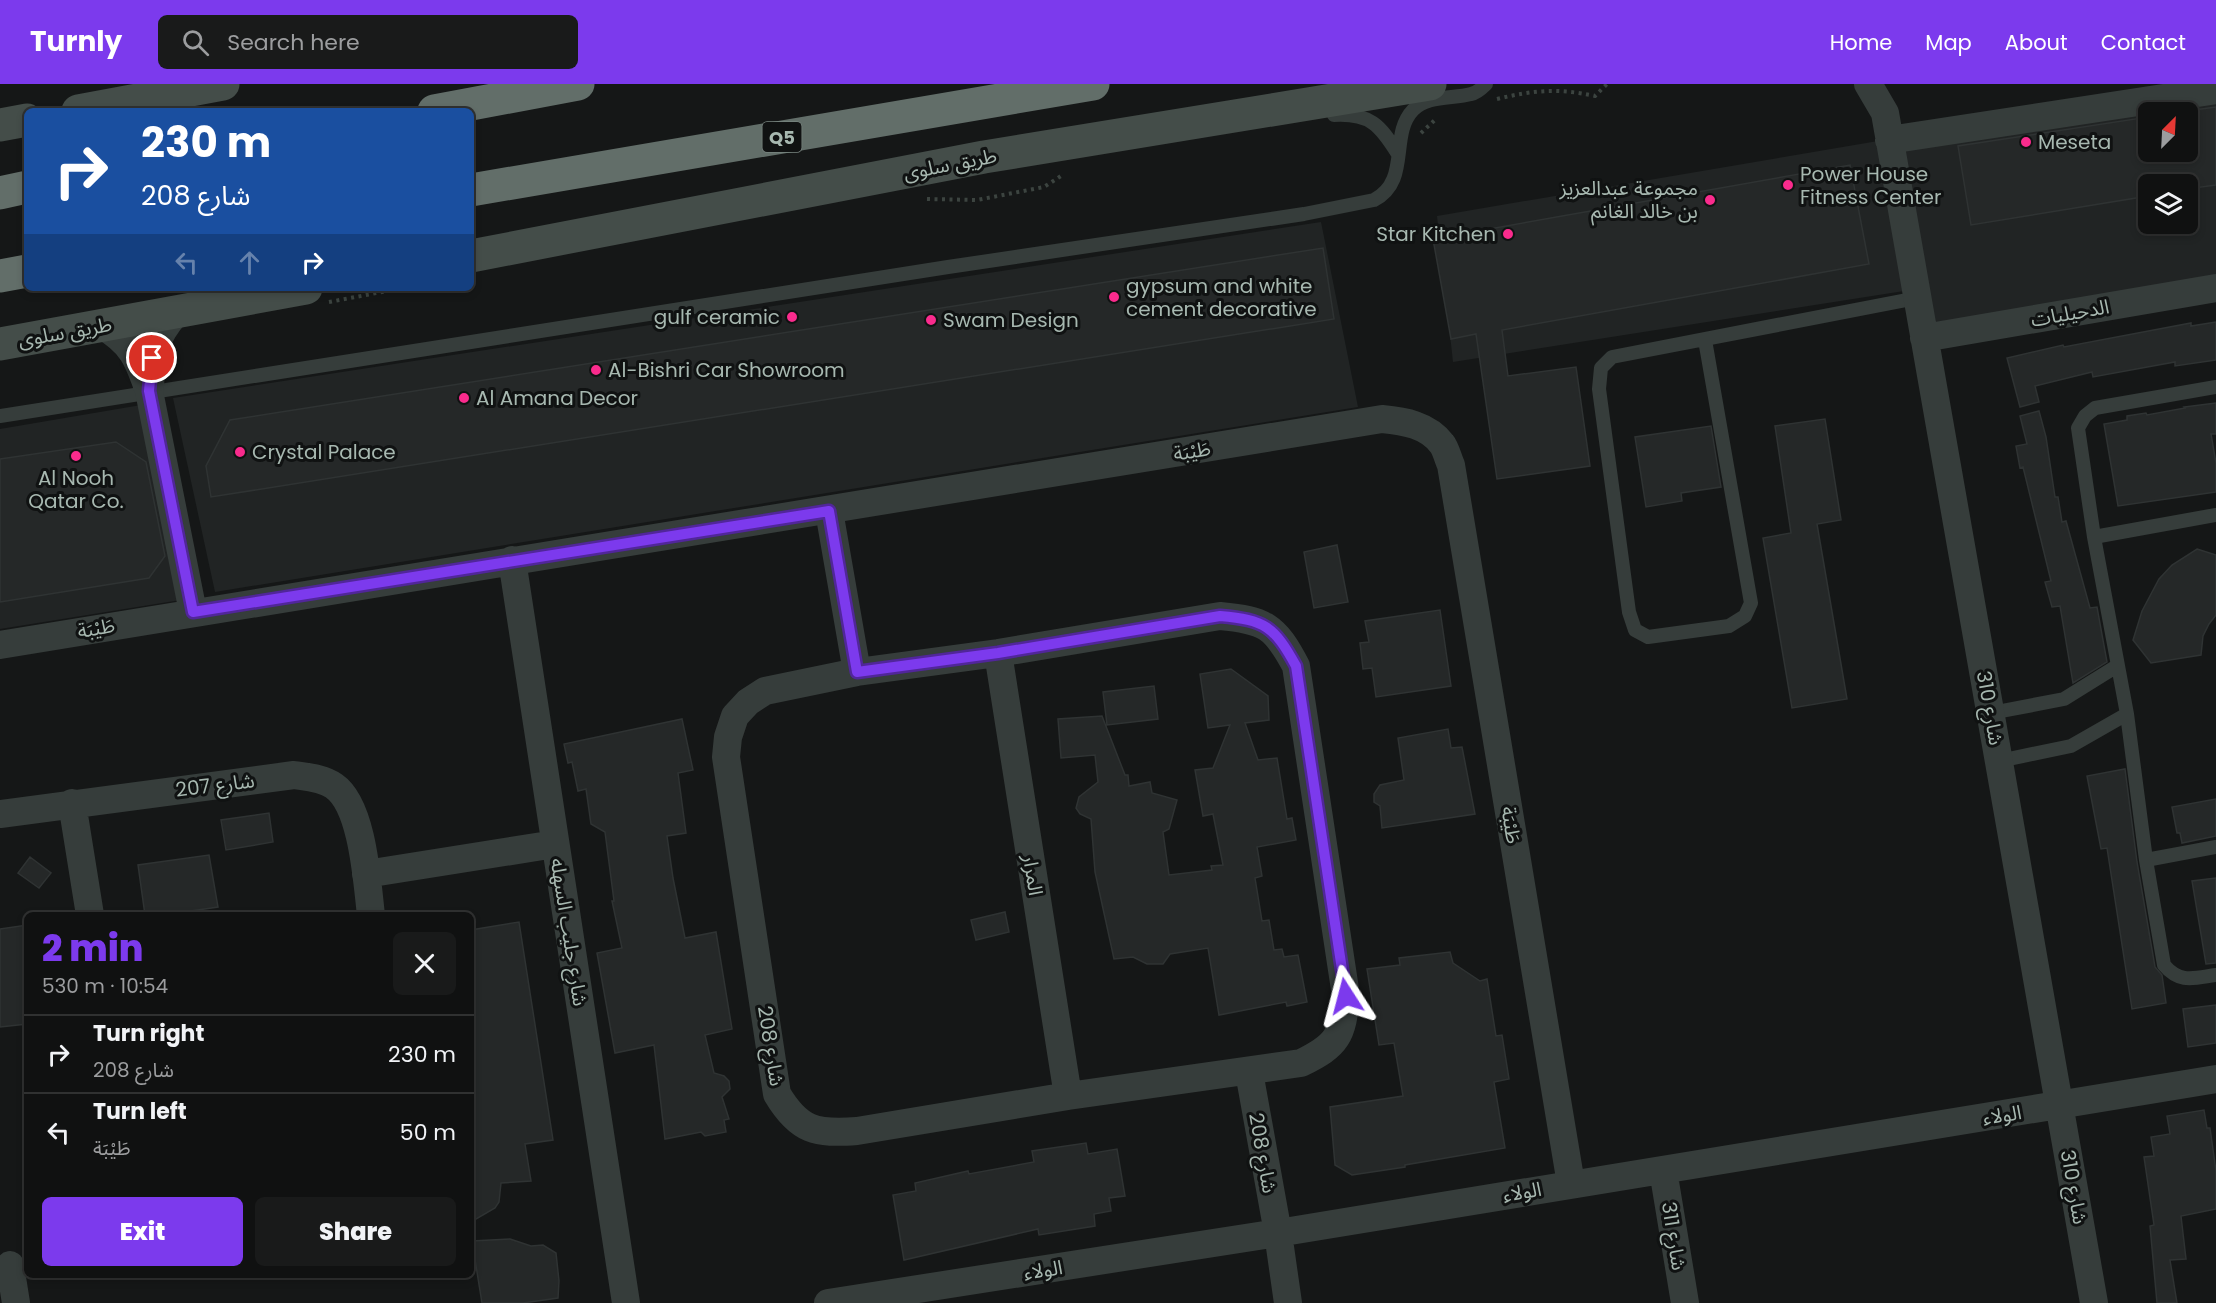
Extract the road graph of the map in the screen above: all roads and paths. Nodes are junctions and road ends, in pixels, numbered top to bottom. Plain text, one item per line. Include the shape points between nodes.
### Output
1 (578, 84) edge
2 (1093, 84) edge
3 (1486, 84) edge
4 (1607, 84) edge
5 (1868, 84) edge
6 (1893, 84) edge
7 (209, 85) edge
8 (2216, 90) edge
9 (1436, 99) edge
10 (1496, 99) dead end
11 (93, 108) edge
12 (450, 108) edge
13 (1272, 109) junction
14 (24, 121) edge
15 (0, 125) edge
16 (1887, 126) junction
17 (1399, 148) junction
18 (1069, 171) dead end
19 (24, 188) edge
20 (474, 189) edge
21 (0, 192) edge
22 (918, 199) dead end
23 (474, 255) edge
24 (24, 272) edge
25 (0, 276) edge
26 (2216, 288) edge
27 (290, 291) edge
28 (1917, 298) junction
29 (176, 313) junction
30 (102, 325) junction
31 (1924, 338) junction
32 (1705, 340) junction
33 (0, 344) edge
34 (2216, 387) edge
35 (149, 391) junction
36 (0, 416) edge
37 (829, 511) junction
38 (2216, 515) edge
39 (2094, 537) junction
40 (512, 560) junction
41 (193, 612) junction
42 (0, 645) edge
43 (998, 653) junction
44 (2117, 666) junction
45 (857, 672) junction
46 (1991, 713) junction
47 (2127, 714) junction
48 (1999, 761) junction
49 (72, 803) junction
50 (0, 814) edge
51 (555, 844) junction
52 (2216, 847) edge
53 (2146, 860) junction
54 (366, 874) junction
55 (90, 912) edge
56 (371, 912) edge
57 (2216, 975) edge
58 (1249, 1072) junction
59 (2216, 1079) edge
60 (1068, 1096) junction
61 (2060, 1105) junction
62 (1663, 1170) junction
63 (1572, 1184) junction
64 (1278, 1233) junction
65 (12, 1264) edge
66 (16, 1303) edge
67 (626, 1303) edge
68 (828, 1303) edge
69 (1288, 1303) edge
70 (1685, 1303) edge
71 (2094, 1303) edge

1 - 12 highway
2 - 20 highway, Q5
3 - 17 lane via 1473,94 1426,102 1413,110
4 - 10 path via 1595,96 1568,90 1528,91
5 - 16 street, شارع 310
6 - 16 street, شارع 310
7 - 11 main road
8 - 16 street
9 - 13 main road, طريق سلوى
9 - 17 path via 1424,132
13 - 17 lane via 1367,118
13 - 23 main road, طريق سلوى via 984,157
14 - 15 main road
16 - 28 street, شارع 310
17 - 35 lane via 1396,173 1385,195 1304,214
18 - 22 path via 1044,187 977,200
19 - 21 highway
24 - 25 highway
26 - 31 street, الدحيليات
27 - 29 main road, طريق سلوى
28 - 31 street, شارع 310
28 - 32 lane
29 - 30 main road, طريق سلوى
29 - 35 street via 155,345
30 - 33 main road, طريق سلوى
30 - 35 street via 128,343 139,360
31 - 46 street, شارع 310
32 - 32 lane via 1612,357 1601,368 1599,389 1629,612 1635,630 1648,638 1730,626 1745,616 1751,603
34 - 39 lane via 2095,408 2085,416 2078,428
35 - 36 lane
35 - 41 street
37 - 40 street, طَيْبَة
37 - 45 street
37 - 63 street, طَيْبَة via 1382,420 1404,421 1426,430 1442,444 1451,465
38 - 39 lane
39 - 44 lane
40 - 41 street, طَيْبَة
40 - 51 street, شارع جليب السهله
41 - 42 street, طَيْبَة
43 - 45 street, شارع 208
43 - 58 street, شارع 208 via 1220,616 1268,626 1283,642 1296,666 1346,996 1338,1038 1324,1052 1301,1063
43 - 60 street, المرار
44 - 46 lane via 2064,699
44 - 47 lane
45 - 60 street, شارع 208 via 765,691 735,716 728,737 726,757 777,1094 789,1113 804,1126 829,1133
46 - 48 street, شارع 310
47 - 48 lane via 2070,746
47 - 53 lane
48 - 61 street, شارع 310
49 - 50 street, شارع 207
49 - 54 street, شارع 207 via 294,775 315,778 334,786 349,801
49 - 55 street
51 - 54 street
51 - 67 street, شارع جليب السهله
52 - 53 lane
53 - 57 lane via 2164,965 2172,975 2187,979
54 - 56 street, شارع 207
58 - 60 street, شارع 208
58 - 64 street, شارع 208
59 - 61 street, الولاء
61 - 62 street, الولاء
61 - 71 street, شارع 310
62 - 63 street, الولاء
62 - 70 street, شارع 311
63 - 64 street, الولاء
64 - 68 street, الولاء
64 - 69 street, شارع 208
65 - 66 street

